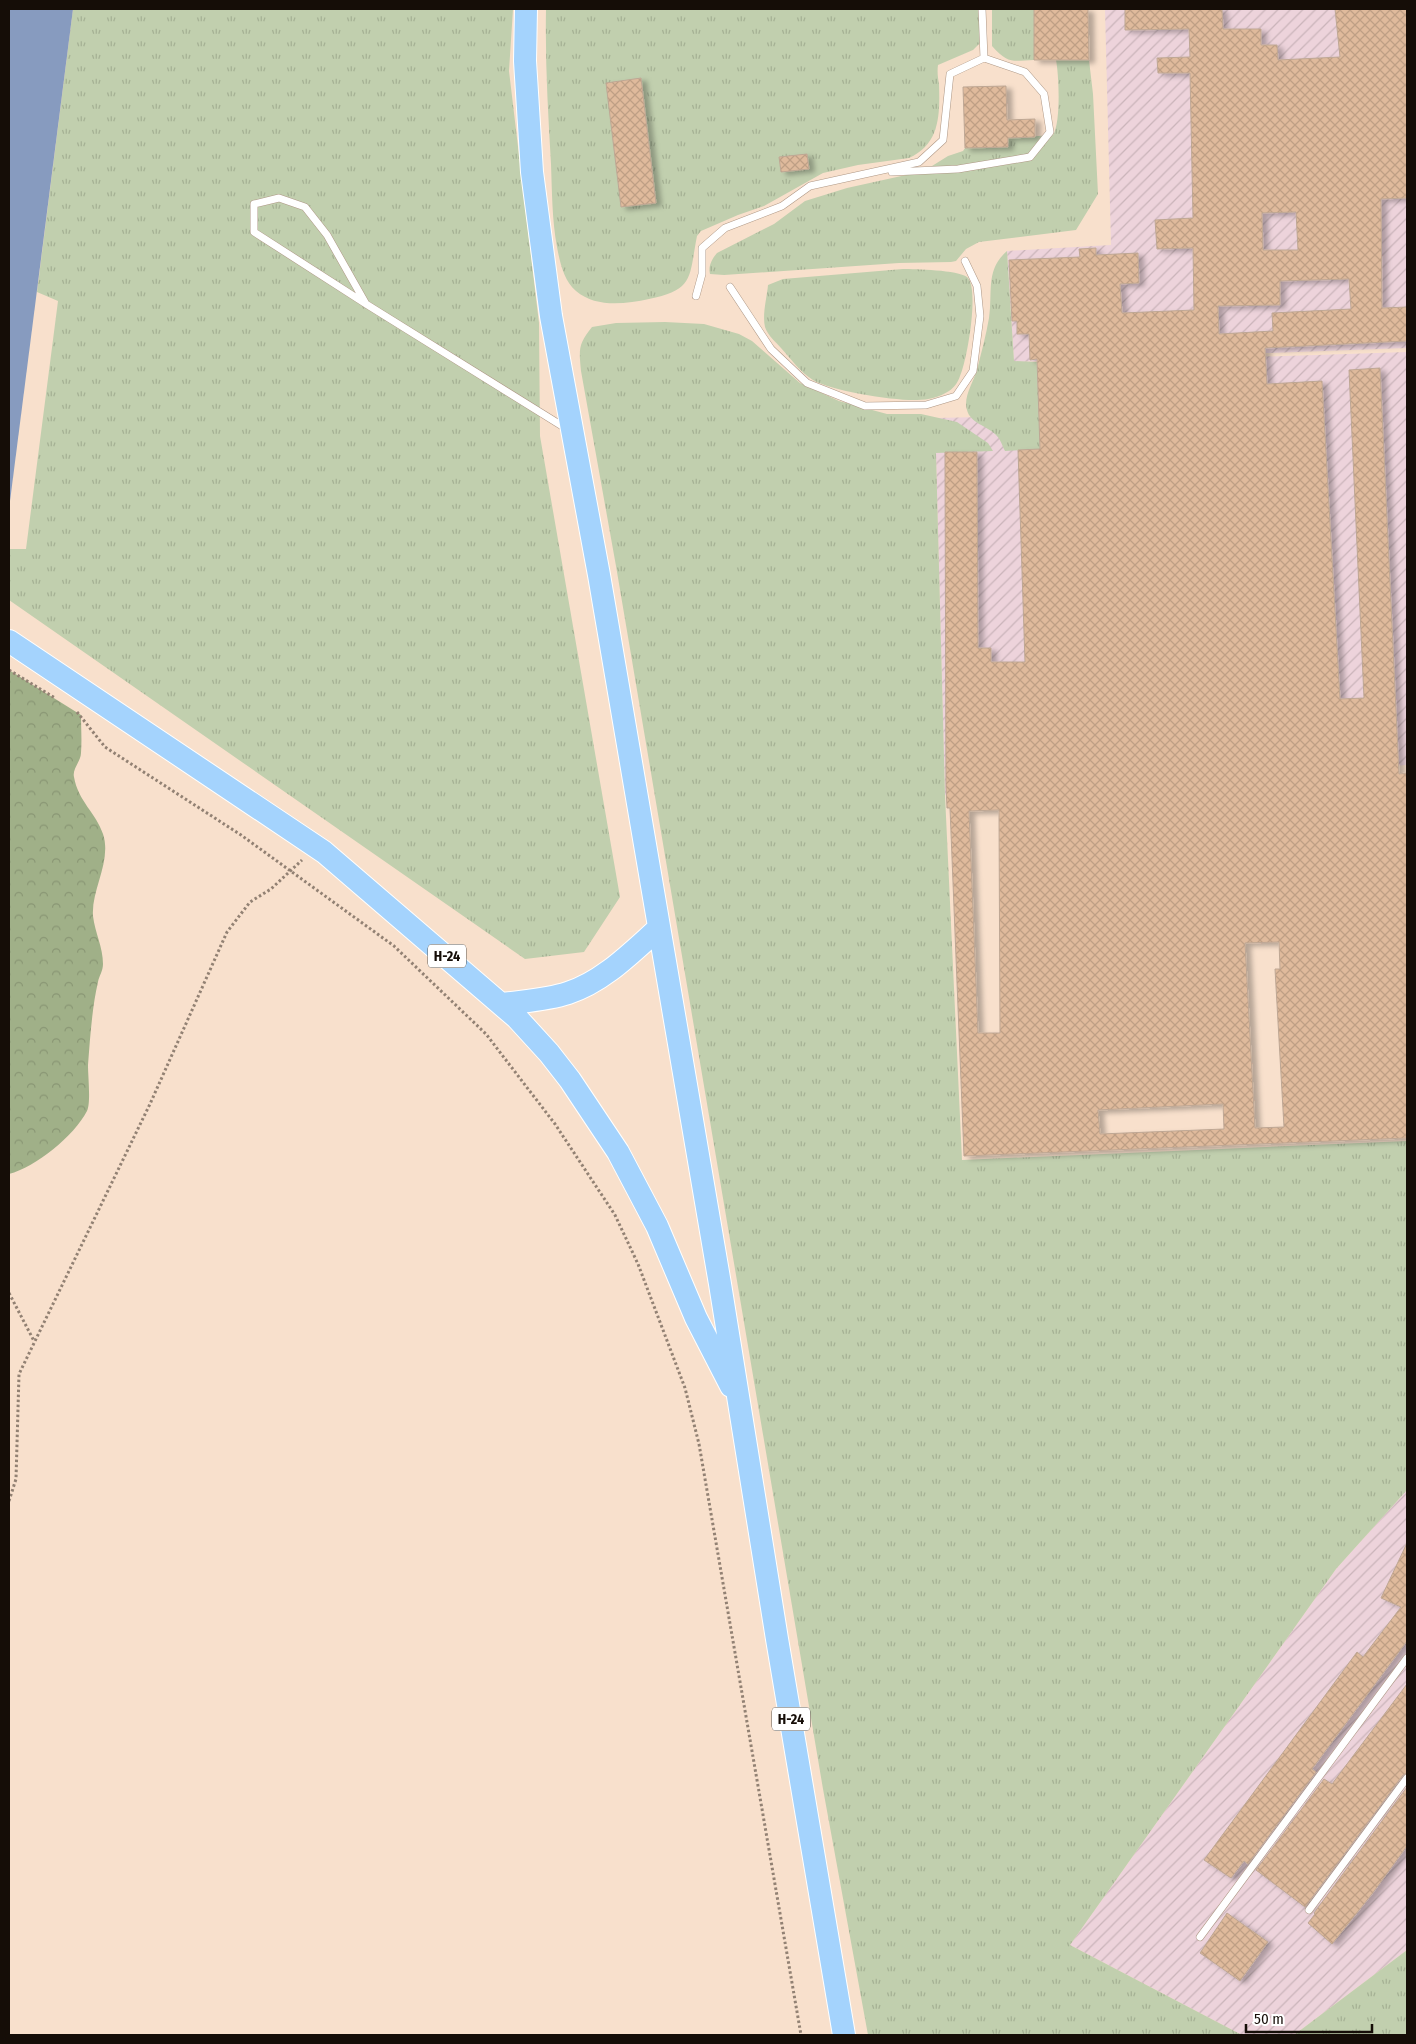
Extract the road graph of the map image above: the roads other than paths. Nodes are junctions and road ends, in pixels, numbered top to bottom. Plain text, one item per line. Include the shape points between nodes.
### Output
1 (526, 9) edge
2 (982, 9) edge
3 (984, 58) junction
4 (875, 172) junction
5 (965, 261) dead end
6 (730, 287) dead end
7 (696, 296) dead end
8 (366, 304) junction
9 (572, 432) junction
10 (9, 642) edge
11 (659, 928) junction
12 (503, 1004) junction
13 (740, 1402) junction
14 (1407, 1658) edge
15 (1407, 1778) edge
16 (1309, 1910) dead end
17 (1200, 1938) dead end
18 (844, 2035) edge

1 - 9 main road via 525,71 534,195
2 - 3 lane
3 - 4 lane via 950,74 943,140 919,162
3 - 4 lane via 1025,72 1044,94 1050,132 1030,157 958,170
4 - 7 lane via 810,186 782,206 725,228 702,248 702,274
5 - 6 lane via 977,286 980,316 973,371 956,396 926,404 864,406 807,383 771,349
8 - 8 lane via 254,232 254,204 279,198 304,207 327,235
8 - 9 lane
9 - 11 main road
10 - 12 main road, Н-24 via 316,847
11 - 12 main road via 624,959 578,990
11 - 13 main road
12 - 13 main road, Н-24 via 559,1065 618,1152
13 - 18 main road, Н-24
14 - 17 lane
15 - 16 lane

